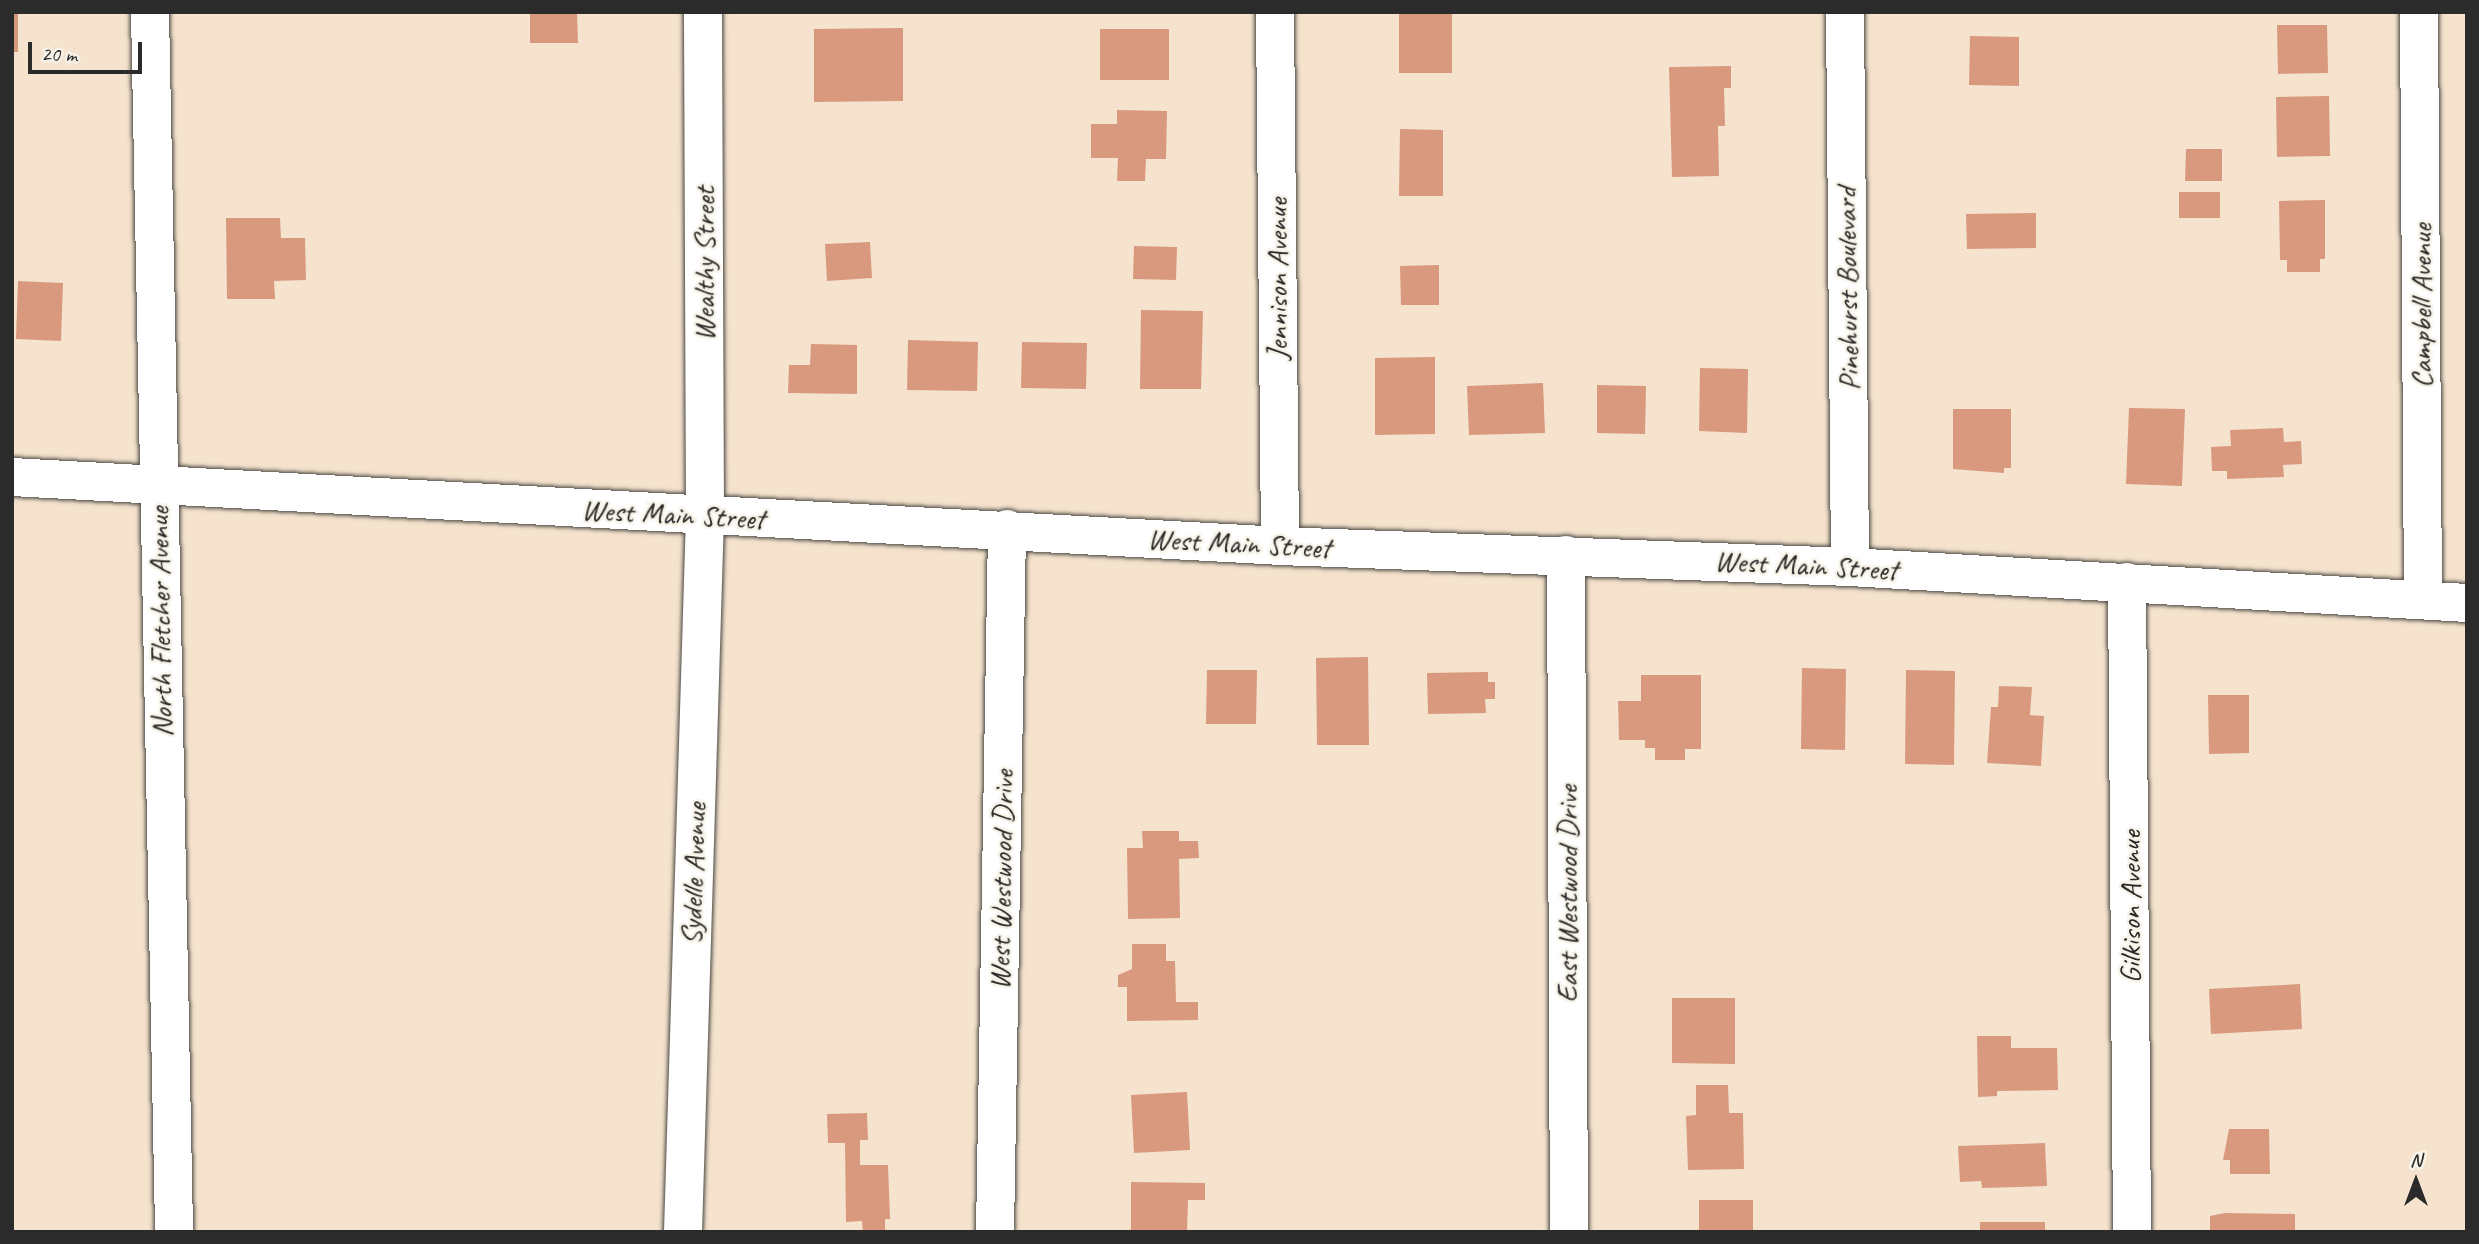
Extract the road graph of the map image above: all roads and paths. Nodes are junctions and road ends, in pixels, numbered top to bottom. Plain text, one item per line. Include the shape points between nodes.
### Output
1 (150, 12) edge
2 (703, 12) edge
3 (1275, 12) edge
4 (1845, 12) edge
5 (2419, 12) edge
6 (12, 477) edge
7 (158, 487) junction
8 (705, 516) junction
9 (1007, 529) junction
10 (1280, 547) junction
11 (1566, 555) junction
12 (1850, 567) junction
13 (2127, 582) junction
14 (2423, 600) junction
15 (2467, 603) edge
16 (174, 1232) edge
17 (683, 1232) edge
18 (995, 1232) edge
19 (1569, 1232) edge
20 (2132, 1232) edge

1 - 7 street, North Fletcher Avenue
2 - 8 street, Wealthy Street
3 - 10 street, Jennison Avenue
4 - 12 street, Pinehurst Boulevard
5 - 14 street, Campbell Avenue
6 - 7 street, West Main Street
7 - 8 street, West Main Street
7 - 16 street, North Fletcher Avenue
8 - 9 street, West Main Street
8 - 17 street, Sydelle Avenue
9 - 10 street, West Main Street
9 - 18 street, West Westwood Drive
10 - 11 street, West Main Street
11 - 12 street, West Main Street
11 - 19 street, East Westwood Drive
12 - 13 street, West Main Street
13 - 14 street, West Main Street
13 - 20 street, Gilkison Avenue
14 - 15 street, West Main Street

